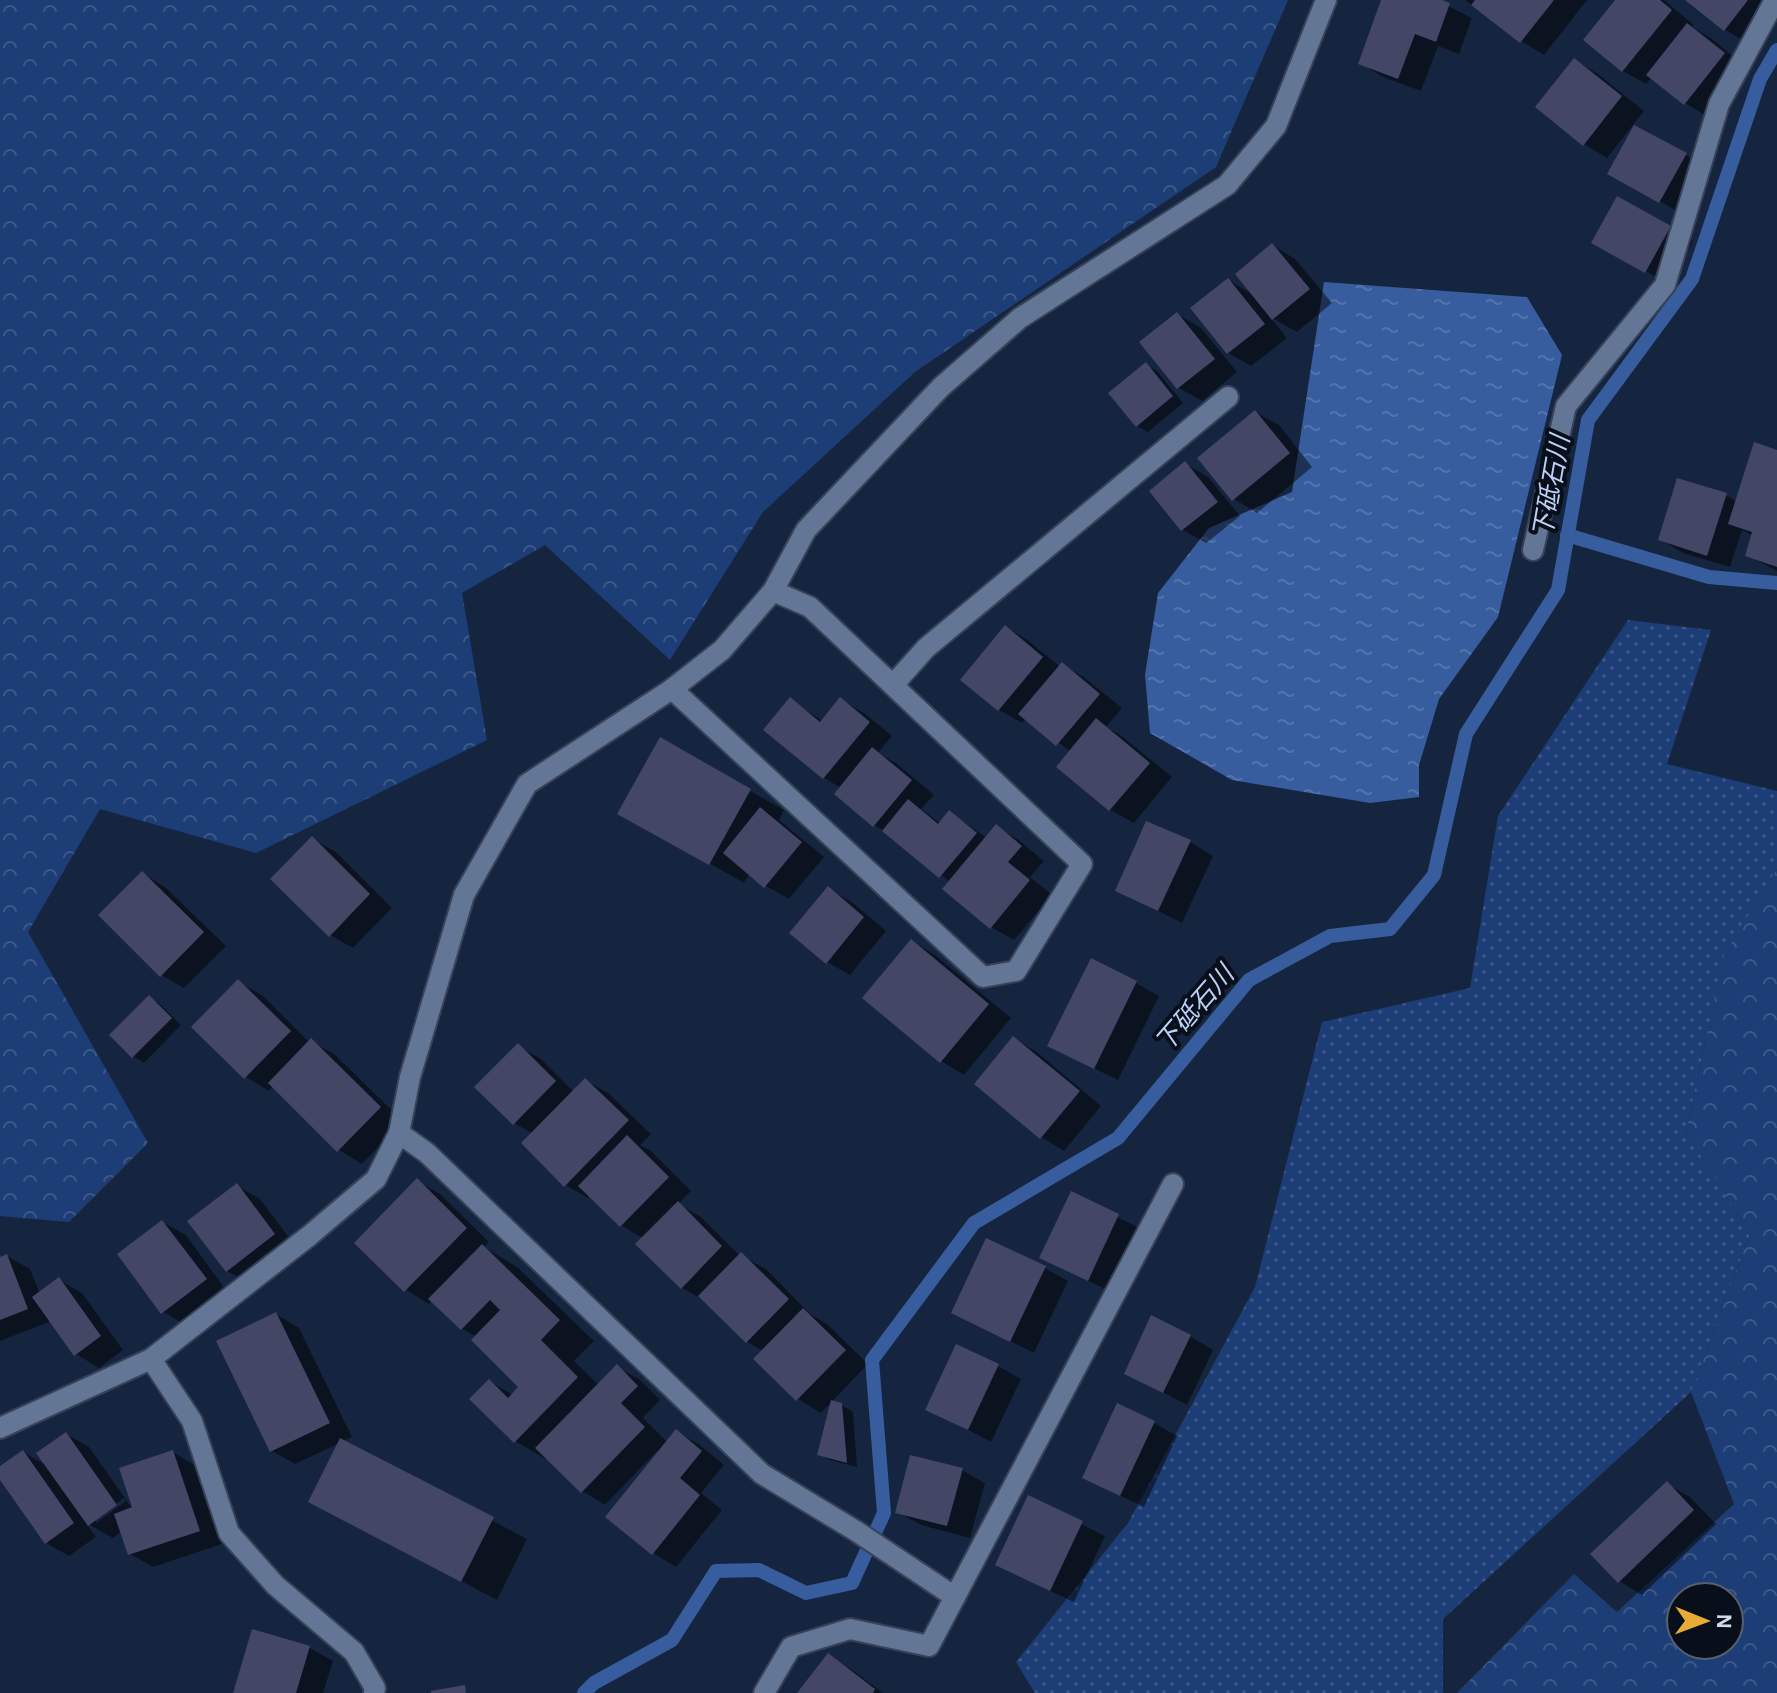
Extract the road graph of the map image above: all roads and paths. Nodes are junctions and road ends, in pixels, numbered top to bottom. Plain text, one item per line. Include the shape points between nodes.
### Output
1 (1326, 0) edge
2 (1775, 0) edge
3 (1228, 397) dead end
4 (1533, 550) dead end
5 (773, 591) junction
6 (893, 685) junction
7 (672, 689) junction
8 (399, 1133) junction
9 (1173, 1184) dead end
10 (151, 1359) junction
11 (0, 1428) edge
12 (955, 1597) junction
13 (374, 1693) edge
14 (764, 1693) edge

1 - 5 street via 1276,126 1227,185 1020,318 941,387 806,530
2 - 4 street via 1719,104 1665,285 1566,406
3 - 6 street via 926,648
5 - 6 street via 810,607
5 - 7 street via 722,650
6 - 7 street via 1082,864 1016,971 983,977
7 - 8 street via 527,784 464,895 410,1077
8 - 10 street via 376,1179
8 - 12 street via 427,1153 762,1474
9 - 12 street
10 - 11 street
10 - 13 street via 192,1421 229,1533 275,1585 354,1652
12 - 14 street via 929,1646 850,1629 791,1647

